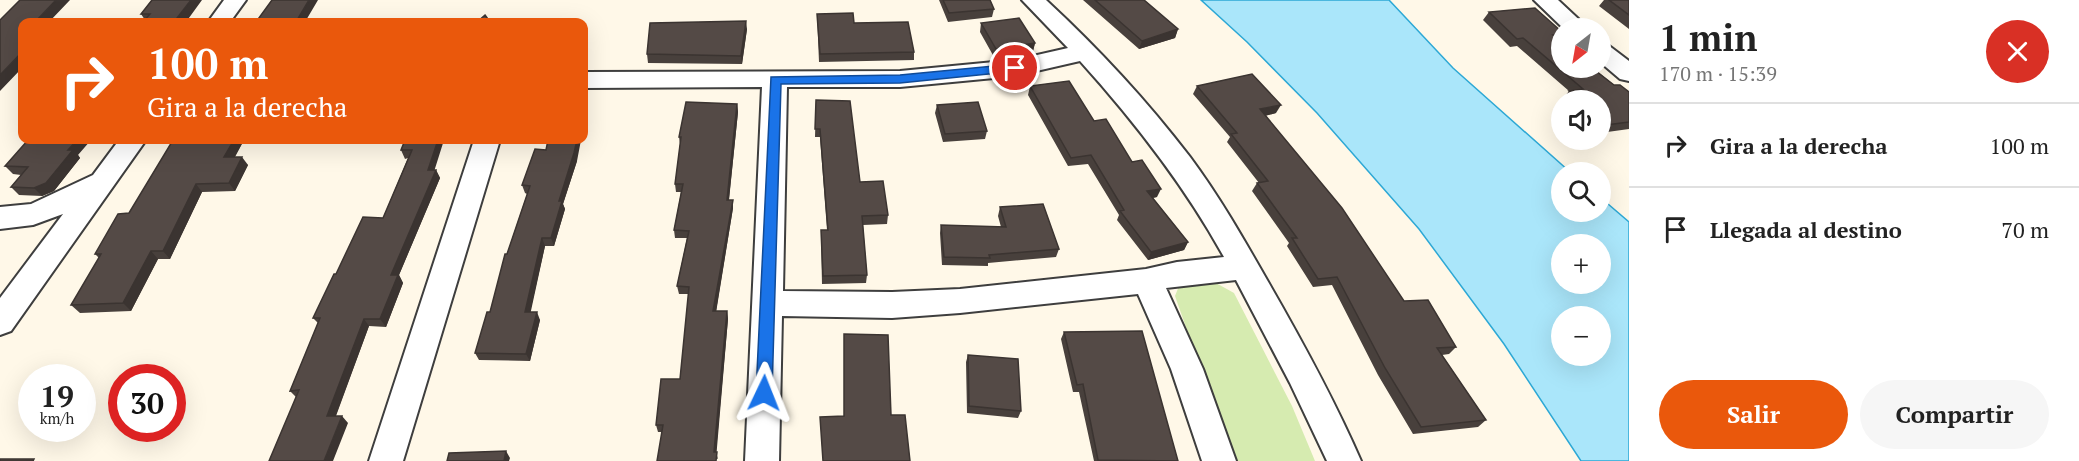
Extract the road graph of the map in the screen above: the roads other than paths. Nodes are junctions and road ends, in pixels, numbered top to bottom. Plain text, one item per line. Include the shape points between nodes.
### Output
1 (235, 0) edge
2 (1033, 0) edge
3 (1545, 0) edge
4 (222, 18) edge
5 (1565, 18) edge
6 (1084, 52) junction
7 (1611, 59) edge
8 (1629, 73) edge
9 (588, 80) edge
10 (775, 80) junction
11 (130, 144) edge
12 (486, 144) edge
13 (104, 179) junction
14 (33, 214) junction
15 (0, 218) edge
16 (61, 237) junction
17 (1244, 267) junction
18 (1146, 281) junction
19 (11, 295) edge
20 (767, 303) junction
21 (0, 322) edge
22 (386, 461) edge
23 (762, 461) edge
24 (1219, 461) edge
25 (1344, 461) edge

1 - 4 street
2 - 6 street
3 - 5 street
6 - 10 street via 1015,68 956,74 900,79
6 - 17 street via 1169,149
7 - 8 street
9 - 10 street
10 - 20 street
11 - 13 street
12 - 22 street
13 - 14 street
13 - 16 street
14 - 15 street
14 - 16 street via 55,216 62,222
16 - 19 street
17 - 18 street
17 - 25 street
18 - 20 street via 892,305
18 - 24 street via 1182,354
19 - 21 street
20 - 23 street

